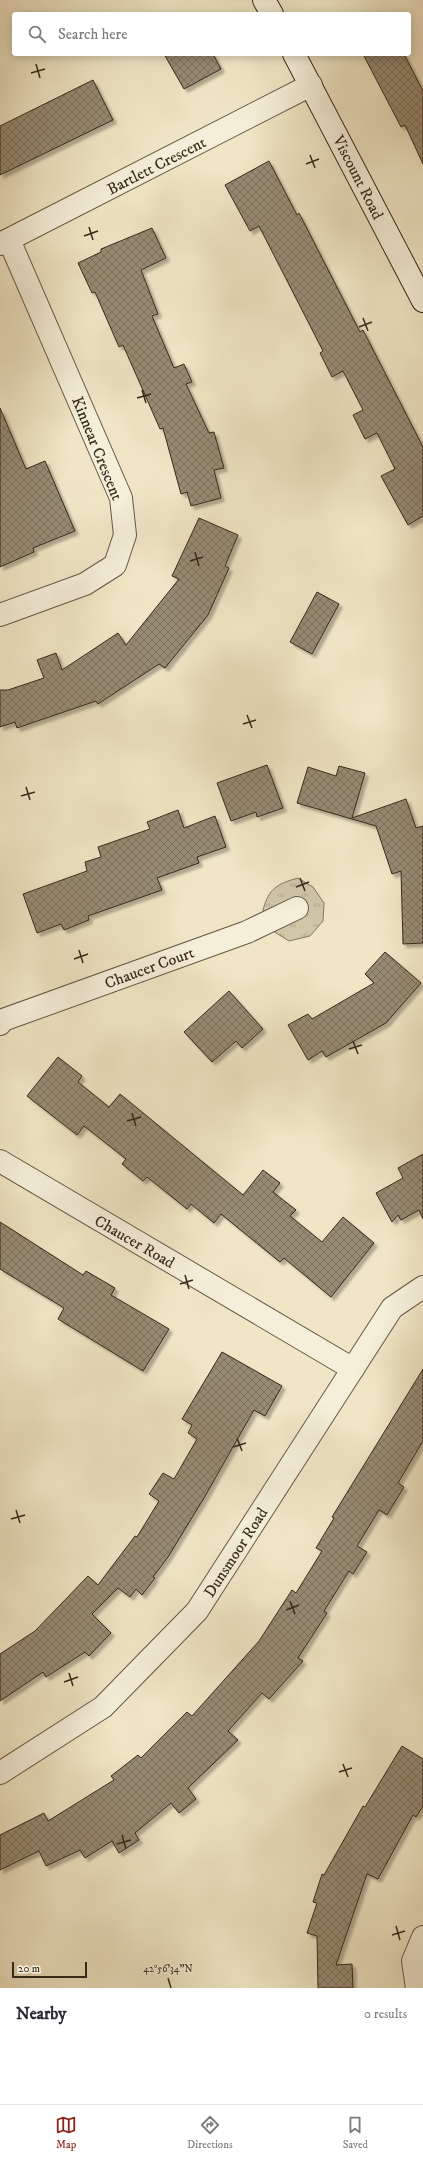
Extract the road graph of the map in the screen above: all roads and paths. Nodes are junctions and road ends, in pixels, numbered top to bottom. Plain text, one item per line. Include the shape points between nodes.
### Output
1 (264, 0) edge
2 (271, 12) edge
3 (295, 56) edge
4 (311, 85) junction
5 (4, 242) edge
6 (423, 301) edge
7 (0, 615) edge
8 (297, 908) dead end
9 (0, 1024) edge
10 (0, 1161) edge
11 (423, 1288) edge
12 (353, 1369) junction
13 (0, 1773) edge
14 (423, 1937) edge
15 (417, 1988) edge

1 - 2 street
3 - 4 street, Viscount Road
4 - 5 street, Bartlett Crescent
4 - 6 street, Viscount Road
5 - 7 street, Kinnear Crescent via 121,498 125,535 116,565 86,584
8 - 9 street, Chaucer Court via 247,932 3,1020
10 - 12 street, Chaucer Road
11 - 12 street, Dunsmoor Road via 392,1308
12 - 13 street, Dunsmoor Road via 197,1611 103,1707
14 - 15 street via 413,1961

